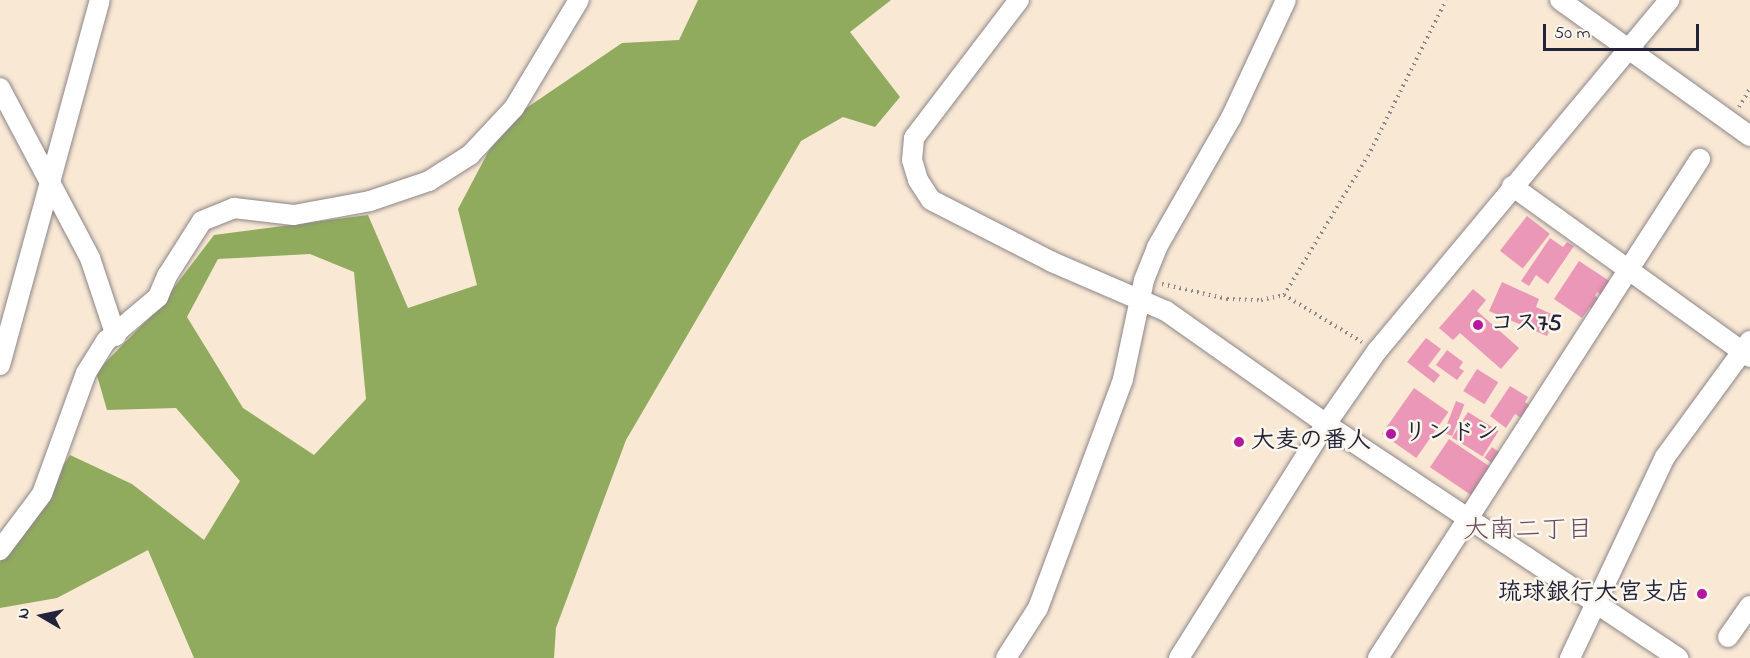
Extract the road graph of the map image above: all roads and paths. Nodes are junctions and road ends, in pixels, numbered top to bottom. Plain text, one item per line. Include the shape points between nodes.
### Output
1 (100, 0) edge
2 (579, 0) edge
3 (1018, 0) edge
4 (1286, 0) edge
5 (1446, 0) edge
6 (1560, 0) edge
7 (1669, 0) edge
8 (1629, 51) junction
9 (0, 88) edge
10 (1750, 89) edge
11 (1738, 107) dead end
12 (1750, 136) edge
13 (1700, 159) dead end
14 (51, 179) junction
15 (1512, 186) junction
16 (1630, 270) junction
17 (1143, 290) junction
18 (1284, 295) junction
19 (116, 336) junction
20 (1748, 350) edge
21 (1377, 351) junction
22 (0, 365) edge
23 (1326, 424) junction
24 (1470, 519) junction
25 (7, 528) edge
26 (0, 550) edge
27 (1598, 605) junction
28 (1750, 606) edge
29 (1728, 637) dead end
30 (1006, 658) edge
31 (1179, 658) edge
32 (1378, 658) edge
33 (1570, 658) edge
34 (1678, 658) edge

1 - 14 street
2 - 19 street via 514,108 470,155 429,181 370,201 294,214 234,208 202,221 158,297
3 - 17 street via 914,138 912,160 918,180 931,200 986,230
4 - 17 street via 1231,118 1157,247
5 - 18 path via 1368,156
6 - 8 street
7 - 8 street
8 - 12 street
8 - 15 street
9 - 14 street
10 - 11 path
13 - 16 street
14 - 19 street via 90,258
14 - 22 street
15 - 16 street
15 - 21 street
16 - 20 street
16 - 24 street
17 - 18 path via 1227,299 1261,300
17 - 23 street via 1166,311
17 - 30 street via 1123,379 1038,608
18 - 21 path
19 - 25 street via 106,341 86,373 42,494
20 - 27 street via 1665,457
21 - 23 street
23 - 24 street
23 - 31 street
24 - 27 street
24 - 32 street
25 - 26 street
27 - 33 street
27 - 34 street
28 - 29 street

